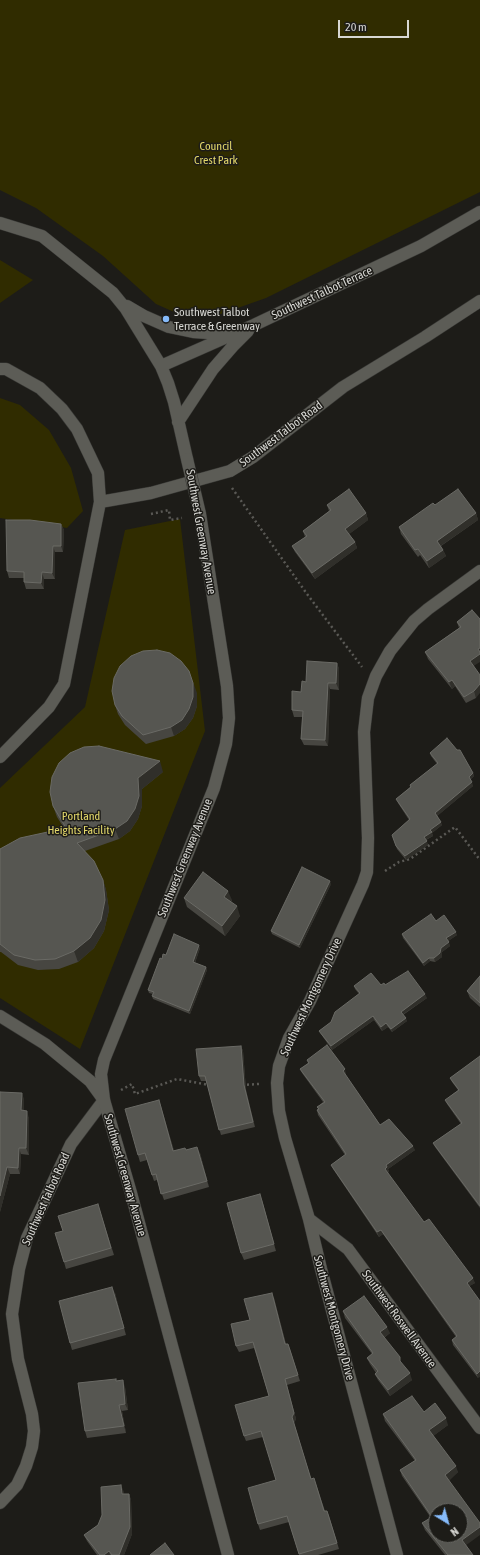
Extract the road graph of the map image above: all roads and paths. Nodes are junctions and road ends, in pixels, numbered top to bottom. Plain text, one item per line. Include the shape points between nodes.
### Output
1 (480, 212) edge
2 (0, 223) edge
3 (480, 300) edge
4 (120, 301) junction
5 (254, 325) junction
6 (238, 332) junction
7 (161, 366) junction
8 (0, 369) edge
9 (178, 422) junction
10 (222, 474) junction
11 (100, 502) junction
12 (150, 514) dead end
13 (187, 517) dead end
14 (480, 571) edge
15 (376, 676) junction
16 (0, 757) edge
17 (480, 860) edge
18 (367, 872) junction
19 (0, 1016) edge
20 (277, 1083) junction
21 (239, 1085) edge
22 (216, 1086) edge
23 (104, 1100) junction
24 (309, 1219) junction
25 (480, 1428) edge
26 (0, 1503) edge
27 (228, 1555) edge
28 (397, 1555) edge

1 - 5 street, Southwest Talbot Terrace via 421,246
2 - 4 street, Southwest Greenway Avenue via 42,236
3 - 10 street, Southwest Talbot Road via 343,387 253,457
4 - 6 street via 144,316 169,327 193,332
4 - 7 street, Southwest Greenway Avenue
5 - 6 street, Southwest Talbot Terrace
5 - 9 street via 213,369
6 - 7 street, Southwest Talbot Terrace
7 - 9 street, Southwest Greenway Avenue via 171,391
8 - 11 street via 6,369 40,388 77,429 98,473
9 - 23 street, Southwest Greenway Avenue, bridge via 200,514 227,686 229,718 226,744 214,788 104,1060 101,1074
10 - 11 street, Southwest Talbot Road via 151,493
10 - 15 path via 360,665
11 - 16 street via 64,684 49,707
12 - 13 path via 169,510 170,520
14 - 15 street, Southwest Montgomery Drive via 414,621 390,651
15 - 18 street, Southwest Montgomery Drive via 368,698 364,732
17 - 18 path via 455,827 410,860 399,862 383,872
18 - 20 street, Southwest Montgomery Drive via 310,1001 289,1038 279,1066
19 - 23 street via 51,1048 90,1081
20 - 21 path
20 - 24 street, Southwest Montgomery Drive via 284,1138
22 - 23 path via 177,1079 135,1094 132,1084
23 - 26 street, Southwest Talbot Road via 71,1144 27,1238 12,1314 18,1359 34,1431 26,1466 17,1485
23 - 27 street, Southwest Greenway Avenue
24 - 25 street, Southwest Roswell Avenue via 348,1249
24 - 28 street, Southwest Montgomery Drive

